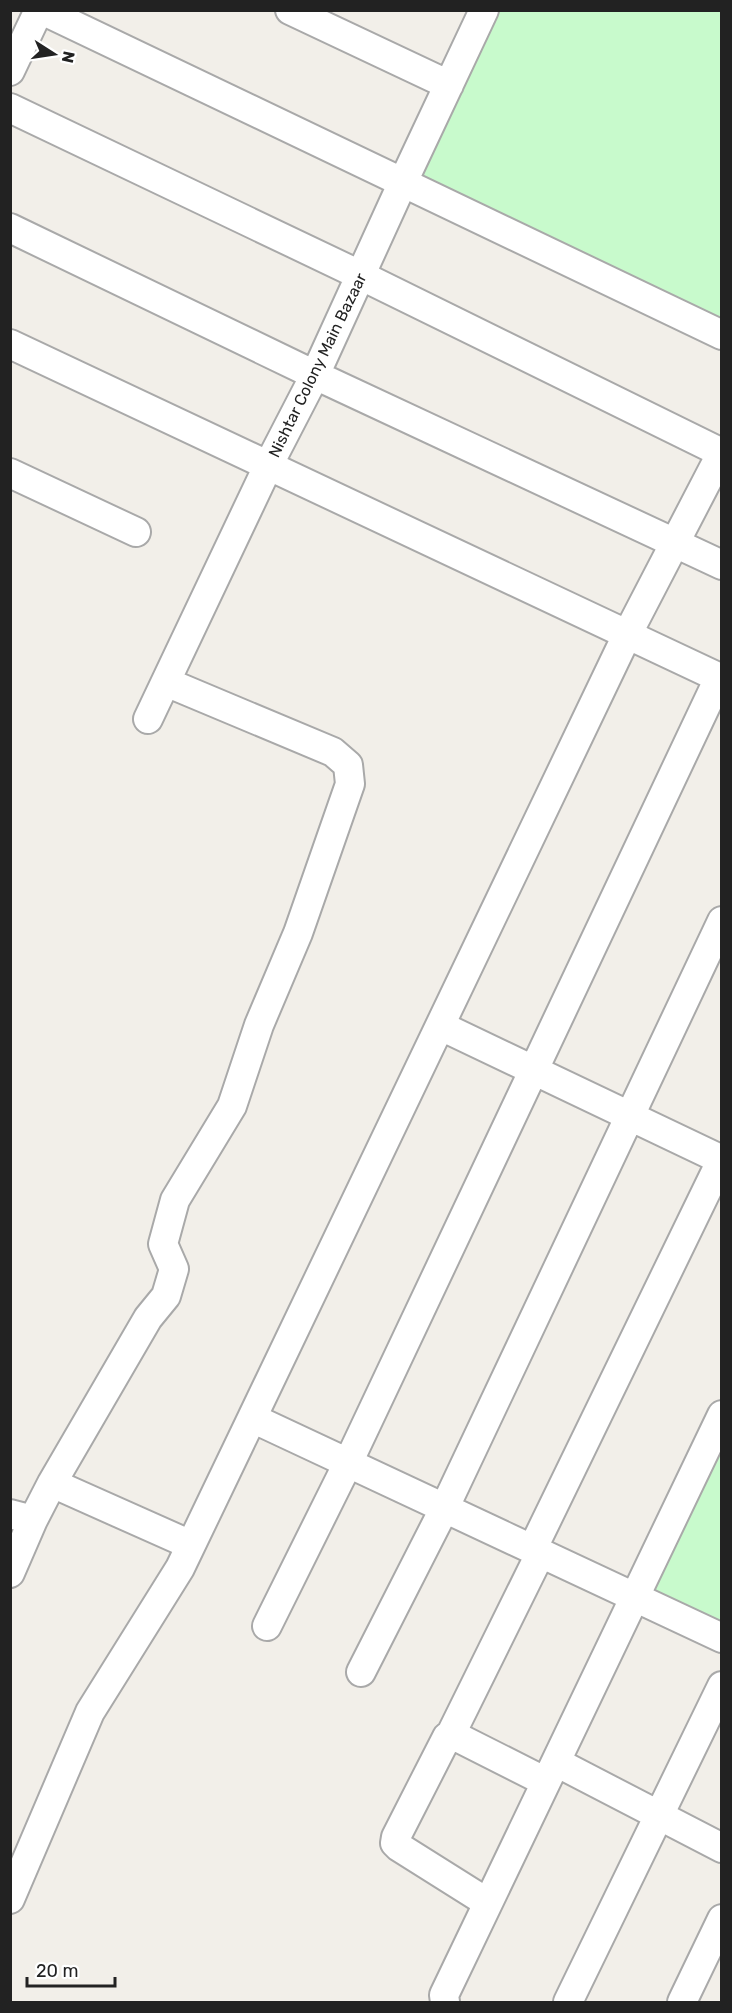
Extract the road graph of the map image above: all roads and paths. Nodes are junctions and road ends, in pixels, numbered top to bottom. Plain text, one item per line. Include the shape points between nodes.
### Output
1 (41, 10) edge
2 (290, 10) edge
3 (484, 10) edge
4 (10, 71) edge
5 (449, 85) junction
6 (10, 108) edge
7 (403, 182) junction
8 (10, 228) edge
9 (360, 275) junction
10 (722, 335) edge
11 (10, 344) edge
12 (315, 375) junction
13 (721, 453) edge
14 (269, 464) junction
15 (10, 473) edge
16 (136, 532) dead end
17 (675, 543) junction
18 (722, 565) edge
19 (627, 635) junction
20 (720, 679) edge
21 (166, 682) junction
22 (148, 719) dead end
23 (722, 921) edge
24 (441, 1026) junction
25 (534, 1070) junction
26 (630, 1116) junction
27 (721, 1160) edge
28 (722, 1415) edge
29 (252, 1418) junction
30 (348, 1463) junction
31 (52, 1483) junction
32 (444, 1509) junction
33 (22, 1517) edge
34 (191, 1545) junction
35 (536, 1552) junction
36 (10, 1573) edge
37 (634, 1599) junction
38 (267, 1626) dead end
39 (722, 1638) edge
40 (361, 1672) dead end
41 (722, 1686) edge
42 (451, 1734) junction
43 (551, 1772) junction
44 (658, 1815) junction
45 (722, 1848) edge
46 (10, 1899) edge
47 (488, 1904) junction
48 (722, 1919) edge
49 (444, 2002) edge
50 (568, 2002) edge
51 (682, 2002) edge

1 - 4 street
1 - 7 street
2 - 5 street
3 - 5 street, Nishtar Colony Main Bazaar
5 - 7 street, Nishtar Colony Main Bazaar
6 - 9 street
7 - 9 street, Nishtar Colony Main Bazaar
7 - 10 street
8 - 12 street
9 - 12 street, Nishtar Colony Main Bazaar
9 - 13 street
11 - 14 street
12 - 14 street, Nishtar Colony Main Bazaar
12 - 17 street
13 - 17 street
14 - 19 street
14 - 21 street, Nishtar Colony Main Bazaar
15 - 16 street
17 - 18 street
17 - 19 street
19 - 20 street
19 - 24 street
20 - 25 street
21 - 22 street, Nishtar Colony Main Bazaar
21 - 31 street via 333,752 348,765 350,784 232,1106 175,1200 163,1244 174,1269 166,1296 148,1318
23 - 26 street
24 - 25 street
24 - 29 street
25 - 26 street
25 - 30 street
26 - 27 street
26 - 32 street
27 - 35 street
28 - 37 street
29 - 30 street
29 - 34 street
30 - 32 street
30 - 38 street
31 - 33 street
31 - 34 street
32 - 35 street
32 - 40 street
33 - 36 street
34 - 46 street via 90,1712
35 - 37 street
35 - 42 street
37 - 39 street
37 - 43 street
41 - 44 street
42 - 43 street
42 - 47 street via 395,1843
43 - 44 street
43 - 47 street
44 - 45 street
44 - 50 street
47 - 49 street
48 - 51 street

